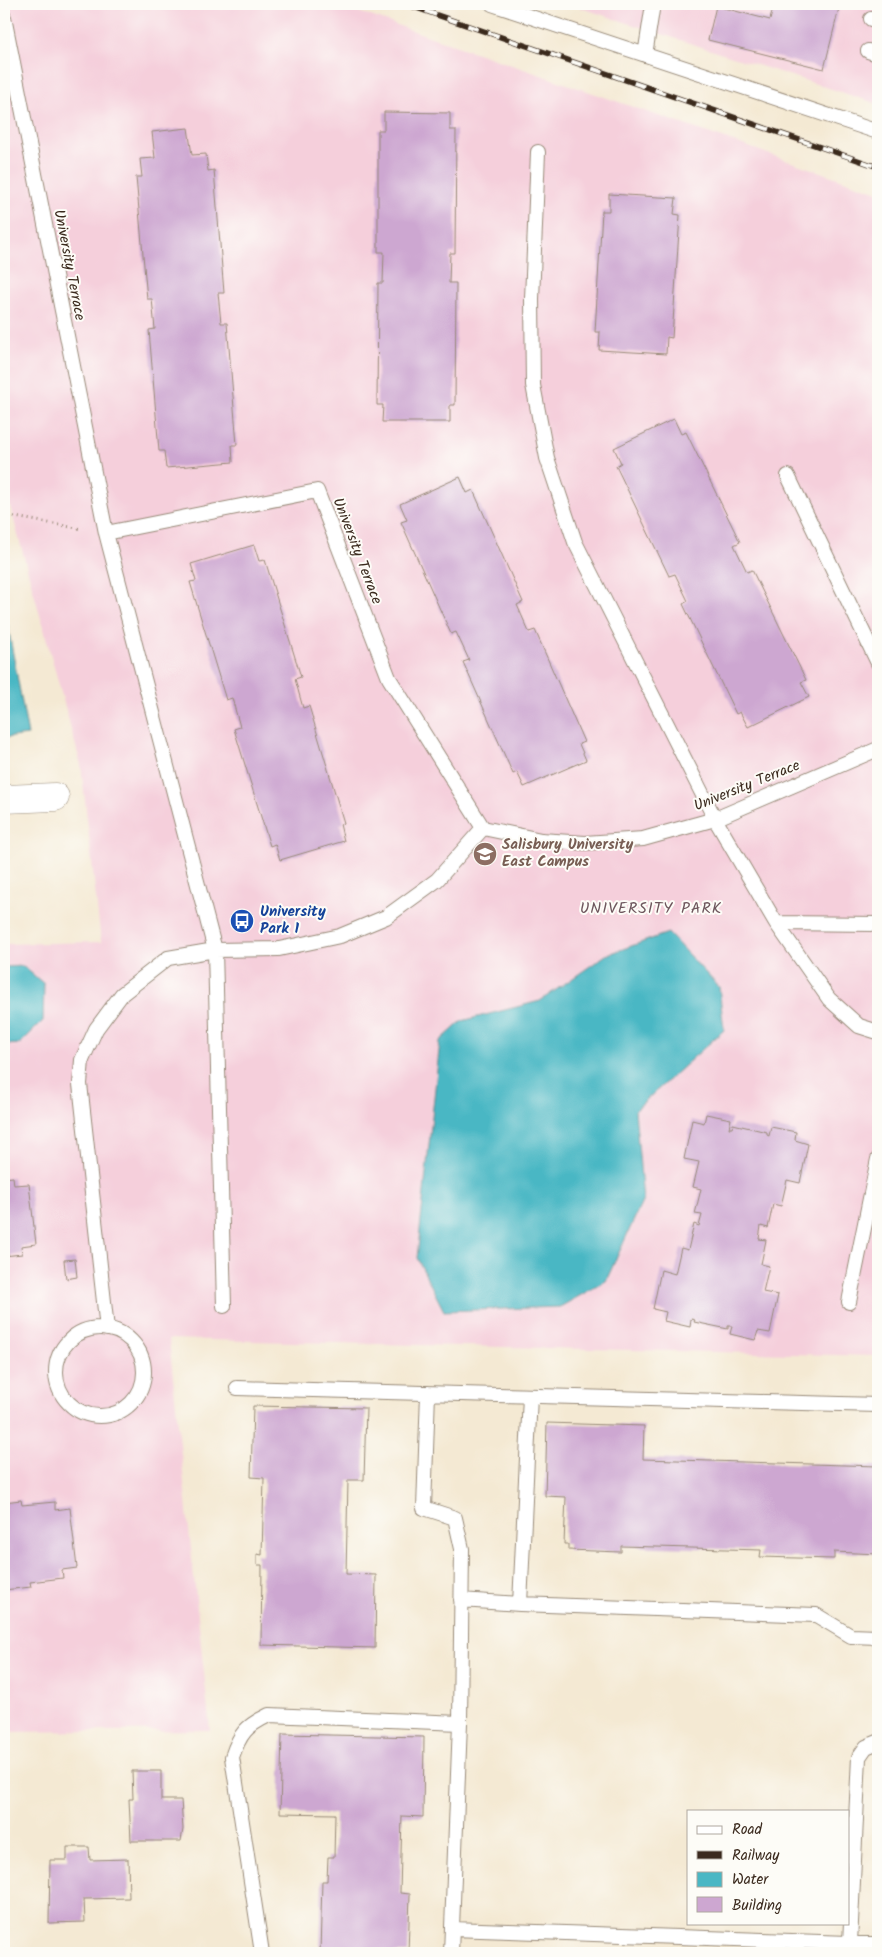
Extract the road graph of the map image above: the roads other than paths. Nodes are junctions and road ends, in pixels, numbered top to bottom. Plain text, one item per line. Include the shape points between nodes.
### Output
1 (492, 4) edge
2 (653, 4) edge
3 (4, 17) edge
4 (644, 54) junction
5 (878, 132) edge
6 (538, 152) dead end
7 (788, 476) dead end
8 (106, 533) junction
9 (878, 662) edge
10 (878, 749) edge
11 (55, 797) dead end
12 (4, 799) edge
13 (715, 820) junction
14 (483, 828) junction
15 (776, 923) junction
16 (878, 924) edge
17 (215, 950) junction
18 (878, 1032) edge
19 (878, 1158) edge
20 (849, 1302) dead end
21 (224, 1306) dead end
22 (107, 1329) junction
23 (237, 1388) dead end
24 (428, 1393) junction
25 (530, 1396) junction
26 (878, 1405) edge
27 (461, 1600) junction
28 (520, 1604) junction
29 (878, 1637) edge
30 (460, 1722) junction
31 (878, 1742) edge
32 (452, 1929) junction
33 (850, 1943) junction
34 (878, 1944) edge
35 (262, 1953) edge
36 (451, 1953) edge

1 - 4 lane
2 - 4 lane
3 - 8 lane, University Terrace
4 - 5 lane
6 - 13 lane via 532,300 533,385 547,458 575,542
7 - 9 lane
8 - 14 lane, University Terrace via 317,491 389,678
8 - 17 lane
10 - 13 lane, University Terrace
11 - 12 street
13 - 14 lane, University Terrace via 643,839 585,843 541,840
13 - 15 lane
14 - 17 lane via 437,880 386,917 340,936 279,949
15 - 16 lane
15 - 18 lane via 828,999 859,1026
17 - 21 lane
17 - 22 lane via 168,958 122,994 96,1029 82,1060 80,1084
19 - 20 lane
22 - 22 lane via 121,1333 132,1342 140,1354 143,1382 128,1406 102,1416 88,1414 65,1399 56,1374 57,1361 72,1338 83,1331
23 - 24 lane
24 - 25 lane
24 - 27 lane via 424,1508 455,1518 462,1549
25 - 26 lane
25 - 28 lane
27 - 28 lane
27 - 30 lane
28 - 29 lane via 816,1615 851,1636
30 - 32 lane
30 - 35 lane via 268,1715 251,1723 238,1738 232,1757
31 - 33 lane via 866,1747 859,1758
32 - 33 lane
32 - 36 lane
33 - 34 lane

